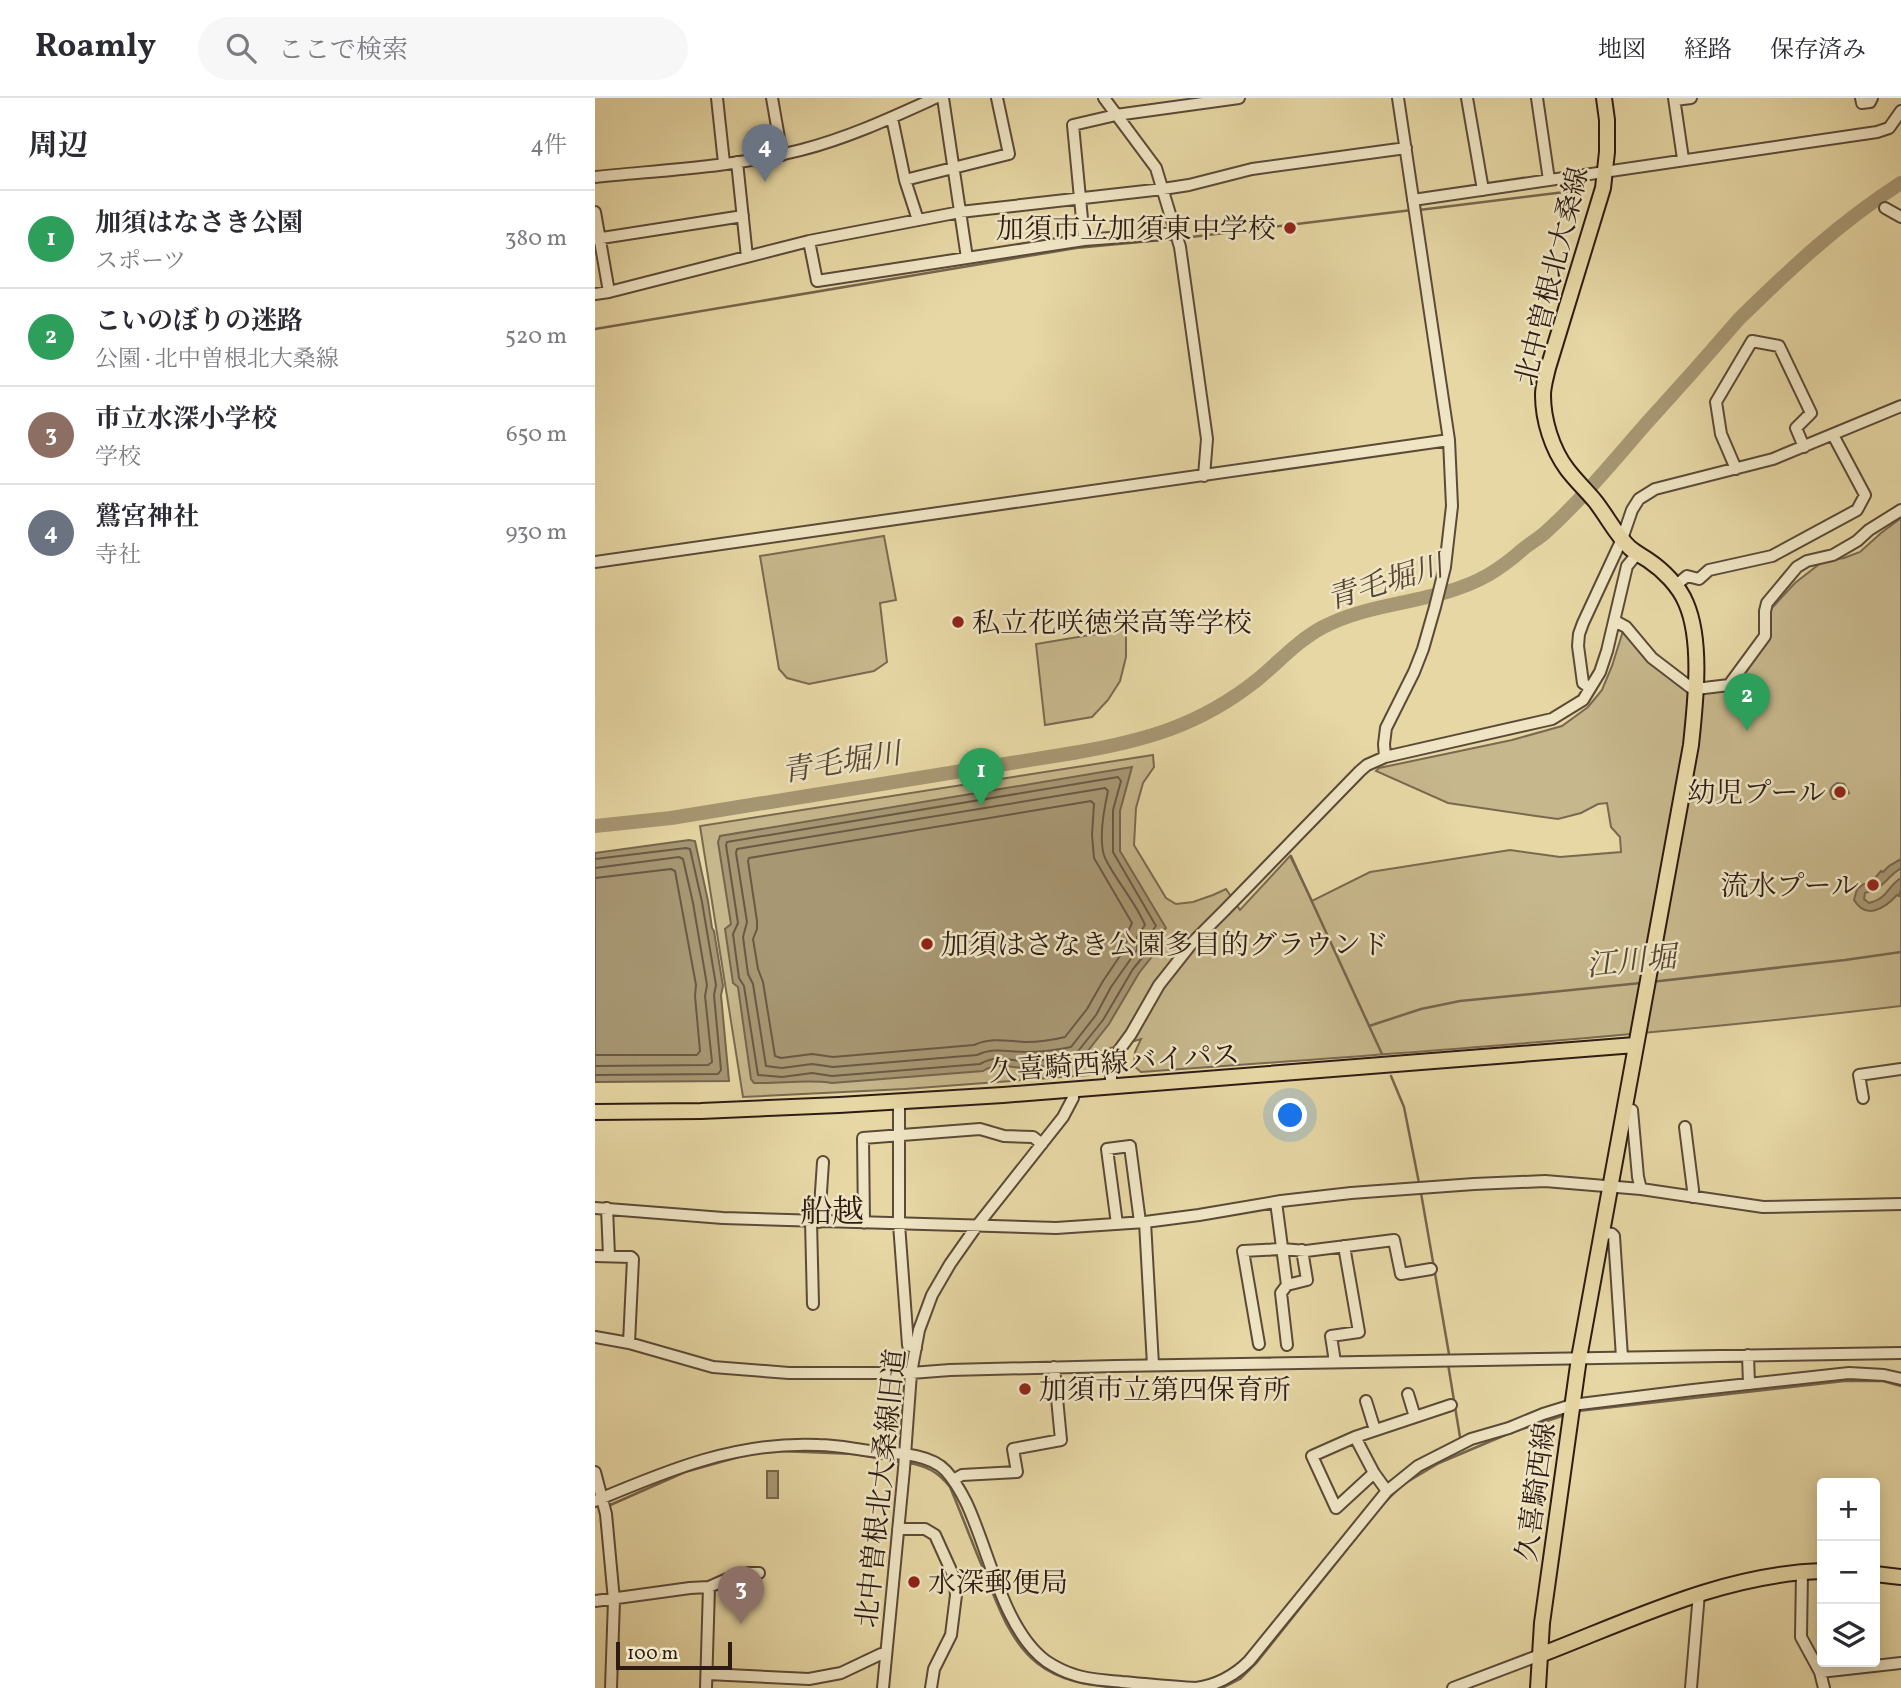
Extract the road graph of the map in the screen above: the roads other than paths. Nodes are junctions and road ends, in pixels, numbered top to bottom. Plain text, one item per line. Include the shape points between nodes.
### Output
1 (717, 98) edge
2 (772, 98) edge
3 (935, 98) edge
4 (943, 98) edge
5 (997, 98) edge
6 (1104, 98) edge
7 (1239, 98) edge
8 (1398, 98) edge
9 (1467, 98) edge
10 (1537, 98) edge
11 (1604, 98) edge
12 (1691, 98) edge
13 (1861, 98) edge
14 (1873, 98) edge
15 (1674, 99) edge
16 (1194, 101) edge
17 (1901, 111) edge
18 (1117, 116) junction
19 (892, 118) junction
20 (1406, 148) junction
21 (782, 155) junction
22 (1683, 159) junction
23 (737, 162) junction
24 (724, 163) junction
25 (954, 168) junction
26 (1605, 172) junction
27 (595, 177) edge
28 (905, 180) junction
29 (1549, 180) junction
30 (1163, 189) junction
31 (1483, 190) junction
32 (1081, 200) junction
33 (1413, 200) junction
34 (1885, 208) dead end
35 (595, 212) edge
36 (960, 212) junction
37 (743, 216) junction
38 (1901, 218) edge
39 (918, 220) junction
40 (1176, 233) junction
41 (597, 238) edge
42 (1084, 240) junction
43 (809, 241) junction
44 (747, 257) junction
45 (967, 258) junction
46 (609, 292) junction
47 (595, 294) edge
48 (1901, 407) edge
49 (1833, 435) junction
50 (1449, 440) junction
51 (1804, 447) junction
52 (1736, 469) junction
53 (1204, 476) junction
54 (1901, 510) edge
55 (1622, 538) junction
56 (1637, 554) junction
57 (595, 562) edge
58 (1675, 586) junction
59 (1615, 621) junction
60 (1590, 688) junction
61 (1696, 689) junction
62 (1385, 757) junction
63 (1635, 1045) junction
64 (1901, 1069) edge
65 (1111, 1086) junction
66 (1073, 1089) junction
67 (1863, 1098) dead end
68 (899, 1101) junction
69 (1632, 1110) dead end
70 (595, 1112) edge
71 (1685, 1127) dead end
72 (899, 1134) junction
73 (1042, 1144) junction
74 (823, 1162) dead end
75 (1610, 1186) junction
76 (1641, 1189) junction
77 (1692, 1197) junction
78 (1276, 1202) junction
79 (1901, 1203) edge
80 (601, 1208) edge
81 (815, 1221) junction
82 (1142, 1222) junction
83 (864, 1223) junction
84 (899, 1224) junction
85 (1117, 1224) junction
86 (976, 1227) junction
87 (1601, 1232) junction
88 (1345, 1246) junction
89 (1282, 1249) junction
90 (1302, 1250) junction
91 (595, 1256) edge
92 (609, 1256) junction
93 (1431, 1269) dead end
94 (1287, 1285) junction
95 (813, 1304) dead end
96 (595, 1337) edge
97 (629, 1343) junction
98 (1259, 1344) dead end
99 (1287, 1345) dead end
100 (916, 1348) junction
101 (1901, 1353) edge
102 (1748, 1355) junction
103 (1622, 1357) junction
104 (1579, 1358) junction
105 (1335, 1362) junction
106 (1153, 1365) junction
107 (1054, 1367) junction
108 (911, 1373) junction
109 (1901, 1379) edge
110 (1749, 1384) junction
111 (1408, 1394) dead end
112 (1366, 1401) dead end
113 (1451, 1405) dead end
114 (1571, 1412) junction
115 (1415, 1417) junction
116 (1375, 1430) junction
117 (1355, 1437) junction
118 (905, 1454) junction
119 (595, 1472) edge
120 (1374, 1473) junction
121 (953, 1480) junction
122 (1387, 1491) junction
123 (602, 1503) edge
124 (898, 1529) junction
125 (1817, 1571) edge
126 (1802, 1572) junction
127 (759, 1573) dead end
128 (1880, 1575) edge
129 (1901, 1577) edge
130 (709, 1587) junction
131 (1699, 1593) junction
132 (614, 1600) junction
133 (595, 1601) edge
134 (886, 1655) junction
135 (1540, 1655) junction
136 (1901, 1663) edge
137 (1820, 1672) junction
138 (708, 1674) junction
139 (1486, 1675) junction
140 (611, 1688) edge
141 (706, 1688) edge
142 (883, 1688) edge
143 (931, 1688) edge
144 (1453, 1688) edge
145 (1489, 1688) edge
146 (1538, 1688) edge
147 (1691, 1688) edge
148 (1824, 1688) edge

1 - 24 street
2 - 21 street
3 - 19 street
4 - 25 street
5 - 25 street via 1009,154
6 - 18 street
7 - 16 street
8 - 20 street
9 - 31 street
10 - 29 street
11 - 26 main road, 北中曽根北大桑線
12 - 15 street
13 - 14 street via 1862,103
15 - 22 street
16 - 18 street
17 - 22 street via 1889,128 1877,132
18 - 30 street via 1156,168
18 - 32 street via 1073,125
19 - 21 street
19 - 28 street
20 - 30 street via 1244,170
20 - 33 street
21 - 23 street
22 - 26 street
23 - 24 street
23 - 37 street
24 - 27 street
25 - 28 street
25 - 36 street
26 - 29 street
26 - 55 main road, 北中曽根北大桑線 via 1543,394 1549,433 1561,462
28 - 39 street
29 - 31 street
30 - 32 street
30 - 40 street
31 - 33 street
32 - 36 street
32 - 42 street
33 - 50 street
34 - 38 street
35 - 41 street
36 - 39 street
36 - 45 street
37 - 41 street
37 - 44 street
39 - 43 street
40 - 42 street
40 - 53 street via 1207,439
41 - 46 street
42 - 45 street
43 - 44 street
43 - 45 street via 817,281
44 - 46 street
46 - 47 street
48 - 49 street
49 - 51 street
49 - 58 street via 1865,495 1857,510 1772,556 1709,570 1699,579 1687,576
50 - 53 street
50 - 62 street via 1452,506 1445,567 1423,649 1386,728
51 - 52 street
51 - 52 street via 1796,428 1811,412 1779,346 1752,341 1716,402 1721,434
52 - 55 street via 1650,491 1636,503
53 - 57 street
54 - 61 street via 1833,555 1797,567 1767,603 1765,636 1729,685
55 - 56 main road, 北中曽根北大桑線
55 - 60 street via 1579,634 1581,674
56 - 58 main road, 北中曽根北大桑線
56 - 59 street via 1627,566
58 - 61 main road, 北中曽根北大桑線 via 1691,622
59 - 60 street via 1600,672
59 - 61 street via 1626,627 1652,658
60 - 62 street via 1583,699 1552,719
61 - 63 main road, 北中曽根北大桑線 via 1691,746
62 - 65 street via 1360,771 1193,942 1159,985 1120,1049 1111,1066
63 - 65 main road, 久喜騎西線バイパス
63 - 75 main road, 久喜騎西線
64 - 67 street via 1859,1075
65 - 66 main road, 久喜騎西線バイパス
66 - 68 main road, 久喜騎西線バイパス
66 - 73 street, 北中曽根北大桑線旧道 via 1070,1107
68 - 70 main road, 久喜騎西線バイパス
68 - 72 street
69 - 76 street
71 - 77 street
72 - 73 street via 980,1129 1033,1137
72 - 83 street via 863,1138
72 - 84 street
73 - 86 street, 北中曽根北大桑線旧道
74 - 81 street
75 - 76 street
75 - 78 street via 1497,1183
75 - 87 main road, 久喜騎西線
76 - 77 street
77 - 79 street via 1779,1208
78 - 82 street
78 - 89 street
80 - 81 street
80 - 92 street
81 - 83 street
81 - 95 street
82 - 85 street
82 - 85 street via 1130,1146 1107,1149
82 - 106 street
83 - 84 street
84 - 86 street
84 - 100 street via 908,1345
85 - 86 street
86 - 100 street, 北中曽根北大桑線旧道 via 932,1295
87 - 103 street via 1614,1236
87 - 104 main road, 久喜騎西線
88 - 90 street
88 - 93 street via 1394,1240 1401,1274
88 - 105 street via 1359,1332 1331,1336
89 - 90 street
89 - 94 street
89 - 98 street via 1243,1251
90 - 94 street via 1307,1280
91 - 92 street
92 - 97 street via 633,1259
94 - 99 street via 1281,1293
96 - 97 street
97 - 108 street via 713,1367 789,1373
100 - 108 street, 北中曽根北大桑線旧道
101 - 102 street
102 - 103 street
102 - 110 street
103 - 104 street
104 - 105 street
104 - 114 main road, 久喜騎西線
105 - 106 street
106 - 107 street
107 - 108 street
107 - 121 street via 1061,1440 1013,1449 1017,1472 963,1475
108 - 118 street, 北中曽根北大桑線旧道
109 - 110 street via 1849,1373
110 - 114 street
111 - 115 street
112 - 116 street
113 - 115 street
114 - 122 street via 1543,1414 1471,1439 1418,1466
114 - 135 main road, 久喜騎西線
115 - 116 street
116 - 117 street
117 - 120 street
117 - 120 street via 1312,1456 1336,1508
118 - 121 street via 941,1466
118 - 123 street via 819,1445 766,1446 710,1457
118 - 124 street, 北中曽根北大桑線旧道
119 - 123 street
120 - 122 street
121 - 122 street via 1022,1636 1039,1655 1075,1675 1196,1688 1227,1679 1249,1661
123 - 132 street
124 - 134 street, 北中曽根北大桑線旧道
124 - 143 street via 925,1529 935,1535 954,1577 957,1595 951,1635 934,1669
125 - 126 main road
126 - 131 main road
126 - 137 street via 1801,1637
127 - 130 street via 734,1576
128 - 129 main road
130 - 132 street
130 - 138 street
131 - 135 main road
131 - 147 street
132 - 133 street
132 - 140 street
134 - 138 street via 841,1673 809,1679
134 - 142 street, 北中曽根北大桑線旧道
135 - 139 street
135 - 146 main road
136 - 137 street
137 - 148 street
138 - 141 street
139 - 144 street
139 - 145 street

